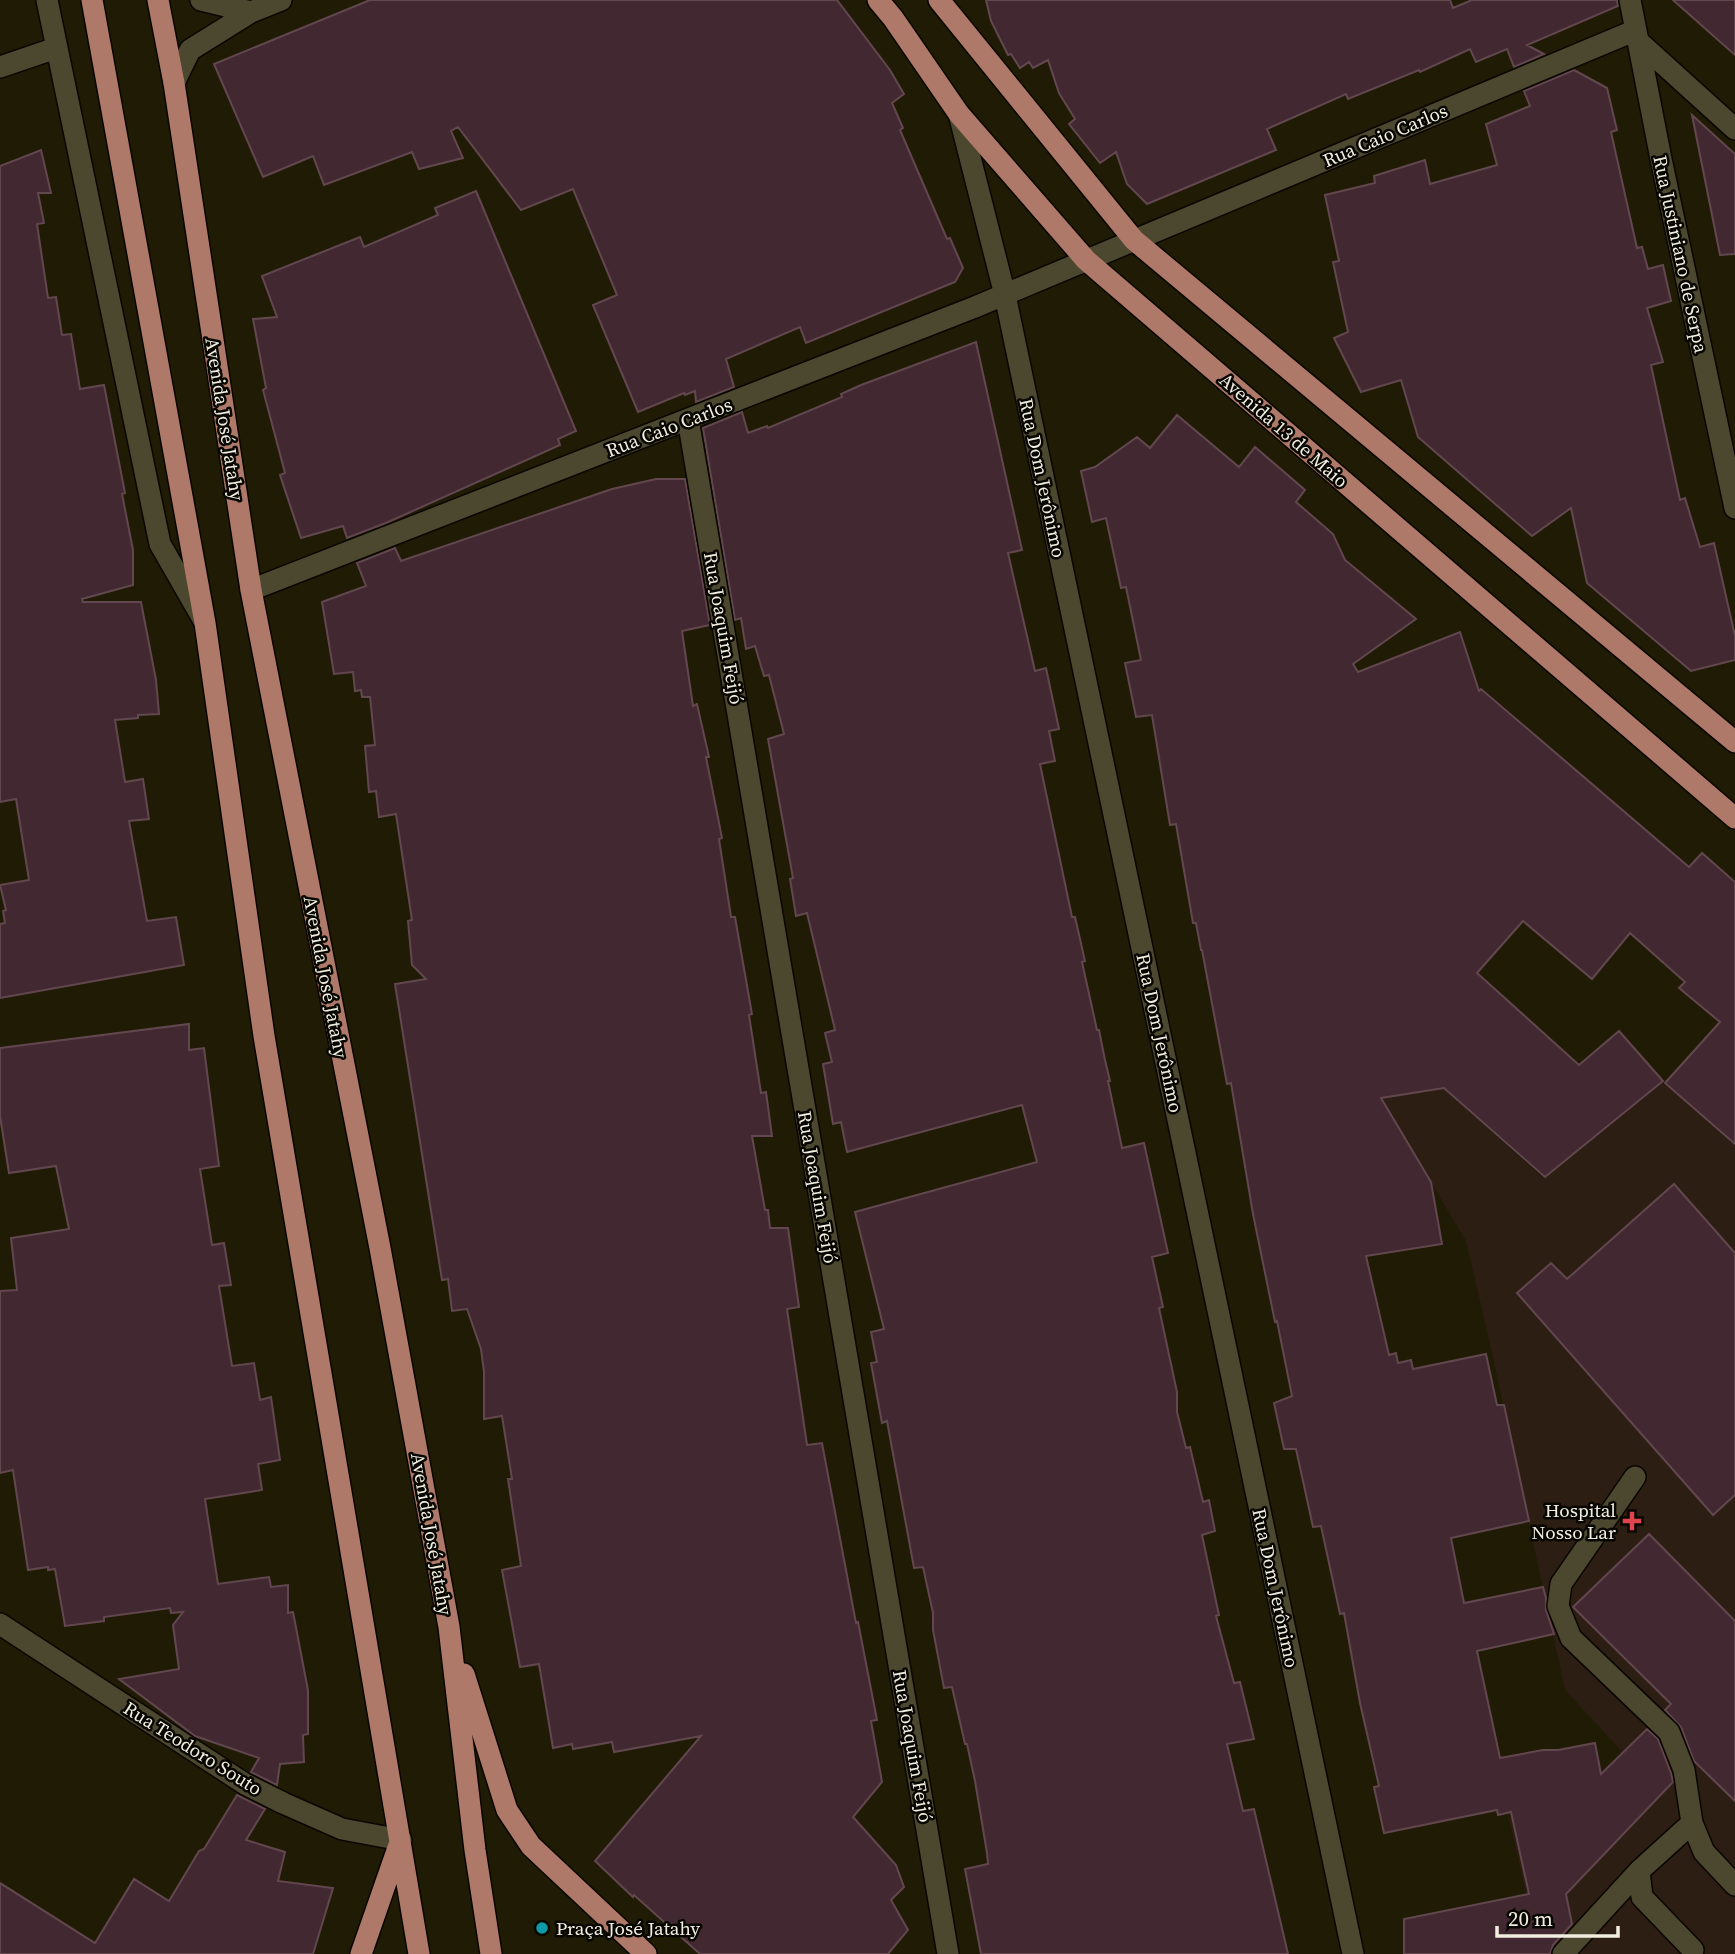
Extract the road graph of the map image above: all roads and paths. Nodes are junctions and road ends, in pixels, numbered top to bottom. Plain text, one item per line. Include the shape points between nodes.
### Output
1 (47, 0) edge
2 (92, 0) edge
3 (158, 0) edge
4 (201, 0) edge
5 (281, 0) edge
6 (878, 0) edge
7 (939, 0) edge
8 (1630, 0) edge
9 (251, 12) junction
10 (1637, 36) junction
11 (56, 48) junction
12 (0, 67) edge
13 (174, 83) junction
14 (959, 114) junction
15 (1735, 129) edge
16 (1134, 240) junction
17 (1086, 260) junction
18 (1005, 295) junction
19 (688, 419) junction
20 (1735, 508) edge
21 (251, 590) junction
22 (205, 623) junction
23 (1735, 742) edge
24 (1735, 818) edge
25 (1634, 1477) dead end
26 (0, 1624) edge
27 (449, 1627) junction
28 (1692, 1822) junction
29 (401, 1840) junction
30 (1639, 1871) junction
31 (1735, 1885) edge
32 (1693, 1950) dead end
33 (362, 1954) edge
34 (419, 1954) edge
35 (491, 1954) edge
36 (646, 1954) edge
37 (948, 1954) edge
38 (1353, 1954) edge
39 (1563, 1954) edge

1 - 11 street
2 - 22 main road
3 - 13 main road, Avenida José Jatahy
4 - 9 street
5 - 9 street
6 - 14 main road, Avenida 13 de Maio
7 - 16 main road
8 - 10 street, Rua Justiniano de Serpa
9 - 13 street via 190,50
10 - 15 street
10 - 16 street, Rua Caio Carlos
10 - 20 street, Rua Justiniano de Serpa
11 - 12 street
11 - 22 street via 160,544
13 - 21 main road, Avenida José Jatahy
14 - 17 main road, Avenida 13 de Maio
14 - 18 street, Rua Dom Jerônimo
16 - 17 street, Rua Caio Carlos
16 - 23 main road
17 - 18 street, Rua Caio Carlos
17 - 24 main road, Avenida 13 de Maio
18 - 19 street, Rua Caio Carlos
18 - 38 street, Rua Dom Jerônimo
19 - 21 street, Rua Caio Carlos
19 - 37 street, Rua Joaquim Feijó
21 - 27 main road, Avenida José Jatahy
22 - 29 main road via 264,1035
25 - 28 street via 1561,1584 1558,1606 1572,1638 1669,1732 1684,1770
26 - 29 street, Rua Teodoro Souto via 245,1784 342,1829
27 - 35 main road, Avenida José Jatahy
27 - 36 main road via 507,1811 531,1846
28 - 30 street
28 - 31 street via 1704,1852
29 - 33 main road
29 - 34 main road
30 - 32 street via 1642,1897
30 - 39 street

